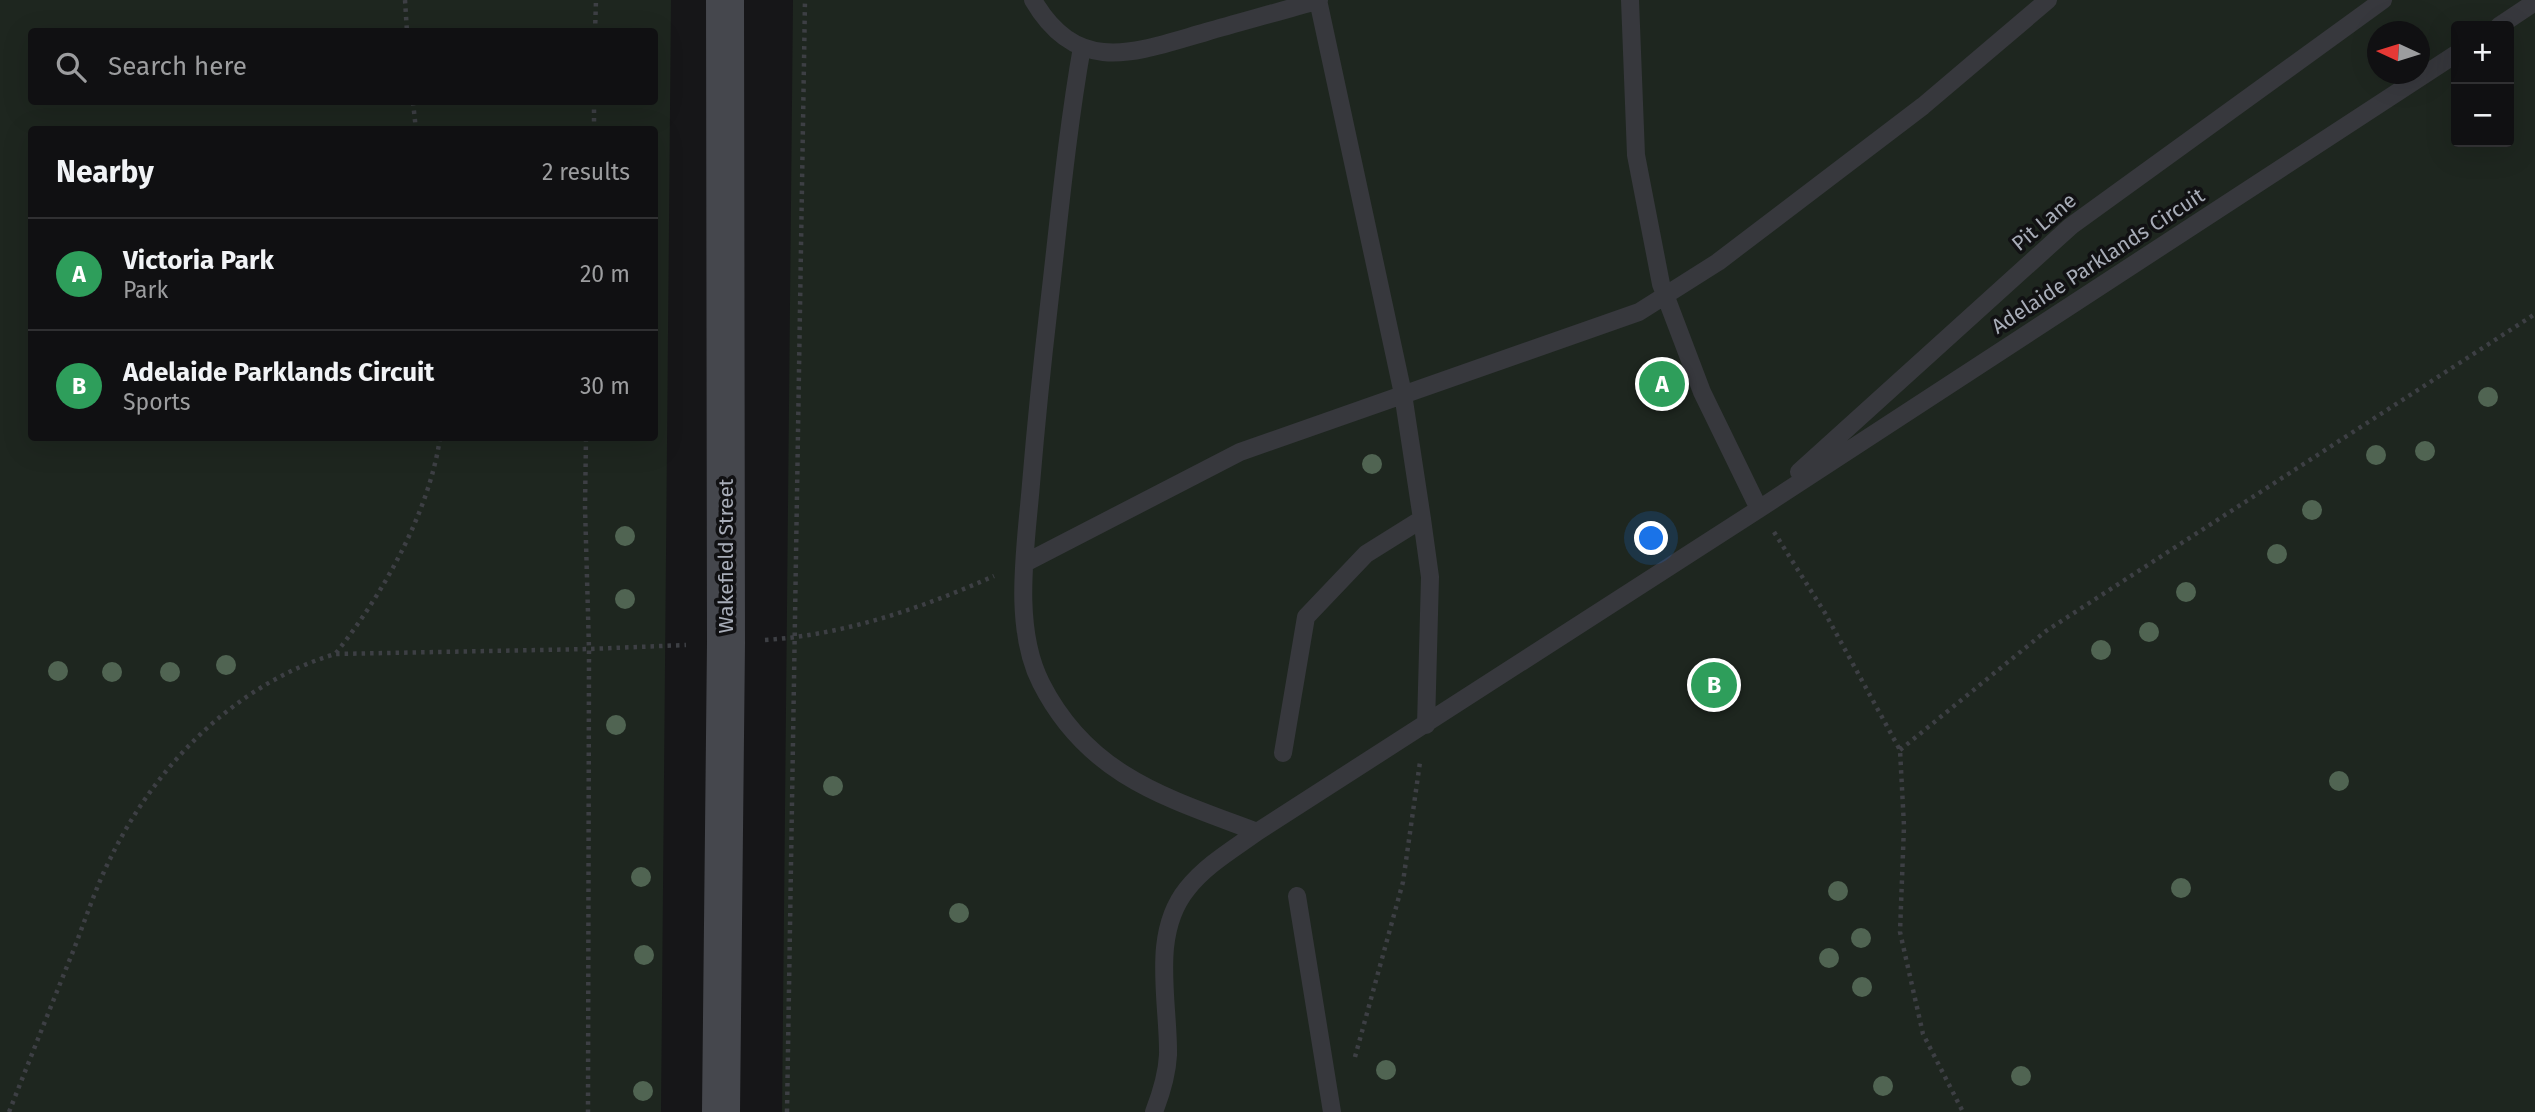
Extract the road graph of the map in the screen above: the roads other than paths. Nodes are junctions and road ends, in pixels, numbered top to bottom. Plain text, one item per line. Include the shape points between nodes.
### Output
1 (725, 0) edge
2 (1033, 0) edge
3 (1319, 0) edge
4 (1630, 0) edge
5 (2048, 0) edge
6 (2383, 0) edge
7 (2535, 2) edge
8 (2506, 21) edge
9 (1082, 47) junction
10 (2451, 57) edge
11 (1666, 296) junction
12 (1402, 394) junction
13 (1759, 509) junction
14 (1422, 519) junction
15 (1025, 563) junction
16 (1426, 725) junction
17 (1283, 753) dead end
18 (1257, 832) junction
19 (1297, 896) dead end
20 (721, 1112) edge
21 (1154, 1112) edge
22 (1332, 1112) edge

1 - 20 main road, Wakefield Street
2 - 9 lane via 1051,28
3 - 9 lane via 1147,50 1107,53
3 - 12 lane
4 - 11 lane via 1636,155
5 - 11 lane via 1912,114 1718,262
6 - 13 lane, Pit Lane via 2071,226
7 - 8 lane
9 - 15 lane via 1040,389
10 - 13 lane, Adelaide Parklands Circuit
11 - 12 lane via 1639,312
11 - 13 lane via 1702,392
12 - 14 lane
12 - 15 lane via 1240,452
13 - 16 lane, Adelaide Parklands Circuit
14 - 16 lane via 1430,577
14 - 17 lane via 1366,554 1306,617
15 - 18 lane via 1031,657 1041,683 1071,730 1131,780
16 - 18 lane, Adelaide Parklands Circuit
18 - 21 lane, Adelaide Parklands Circuit via 1207,867 1185,892 1171,920 1163,970 1168,1058
19 - 22 lane

